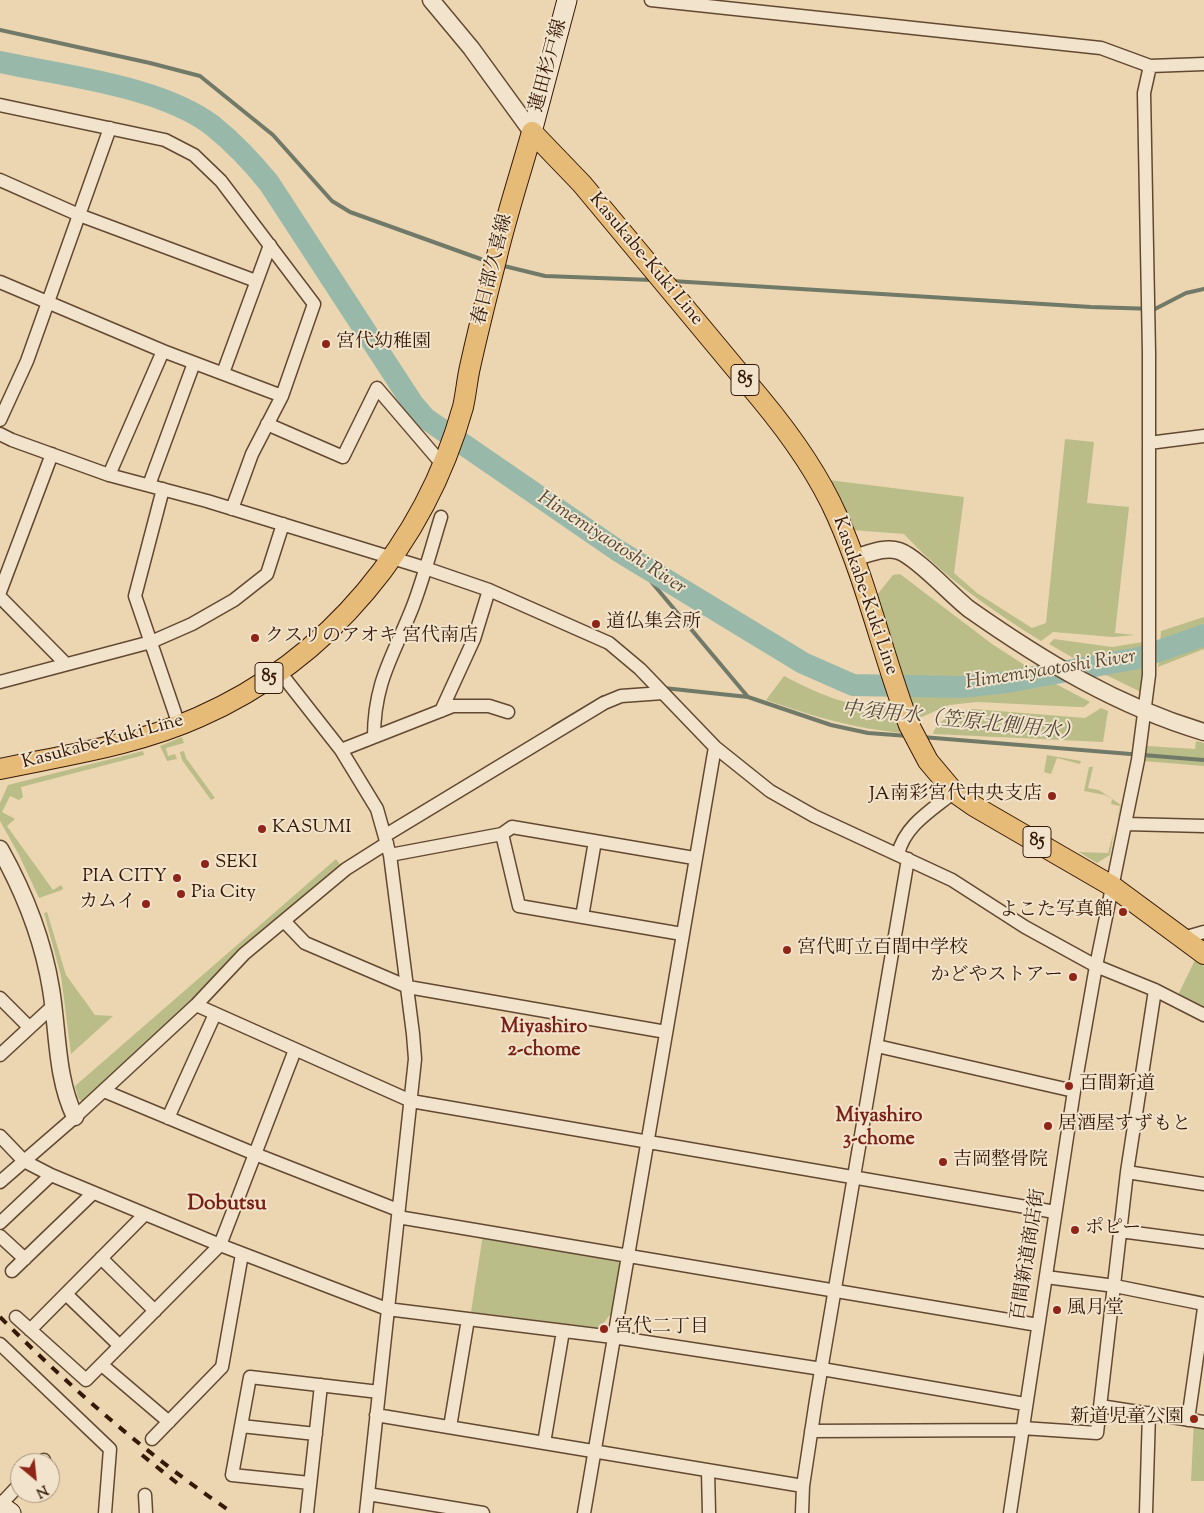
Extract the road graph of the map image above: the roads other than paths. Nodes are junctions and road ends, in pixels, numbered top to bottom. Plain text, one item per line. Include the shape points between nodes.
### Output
1 (431, 0) edge
2 (567, 0) edge
3 (651, 0) edge
4 (1204, 64) edge
5 (1150, 66) junction
6 (0, 105) edge
7 (110, 128) junction
8 (532, 132) junction
9 (0, 180) edge
10 (79, 215) junction
11 (270, 245) junction
12 (256, 281) junction
13 (0, 282) edge
14 (48, 303) junction
15 (163, 351) junction
16 (194, 362) junction
17 (223, 373) junction
18 (282, 396) junction
19 (0, 420) edge
20 (267, 424) junction
21 (0, 434) edge
22 (1204, 436) edge
23 (1149, 443) junction
24 (52, 454) junction
25 (444, 461) junction
26 (110, 475) junction
27 (149, 485) junction
28 (163, 489) junction
29 (232, 509) junction
30 (441, 517) dead end
31 (283, 524) junction
32 (393, 558) junction
33 (854, 558) junction
34 (425, 568) junction
35 (489, 590) junction
36 (0, 592) edge
37 (0, 597) edge
38 (150, 642) junction
39 (66, 664) junction
40 (279, 671) junction
41 (0, 682) edge
42 (663, 693) junction
43 (441, 711) junction
44 (1145, 711) junction
45 (508, 712) dead end
46 (179, 725) junction
47 (1204, 732) edge
48 (374, 737) junction
49 (715, 747) junction
50 (341, 750) junction
51 (0, 769) edge
52 (954, 792) junction
53 (1126, 824) junction
54 (1204, 826) edge
55 (502, 834) junction
56 (595, 841) junction
57 (388, 845) junction
58 (0, 849) edge
59 (903, 856) junction
60 (694, 858) junction
61 (1112, 886) junction
62 (582, 917) junction
63 (284, 921) junction
64 (1204, 932) edge
65 (682, 934) junction
66 (1183, 938) junction
67 (1204, 954) edge
68 (1096, 966) junction
69 (408, 987) junction
70 (1155, 990) junction
71 (0, 998) edge
72 (196, 1005) junction
73 (53, 1006) junction
74 (215, 1014) junction
75 (1204, 1015) edge
76 (29, 1027) junction
77 (666, 1032) junction
78 (877, 1046) junction
79 (295, 1050) junction
80 (0, 1055) edge
81 (104, 1091) junction
82 (1074, 1091) junction
83 (411, 1101) junction
84 (75, 1117) junction
85 (168, 1118) junction
86 (0, 1136) edge
87 (648, 1141) junction
88 (255, 1154) junction
89 (24, 1161) junction
90 (1127, 1172) junction
91 (51, 1175) junction
92 (855, 1176) junction
93 (0, 1182) edge
94 (1204, 1184) edge
95 (93, 1193) junction
96 (1055, 1212) junction
97 (398, 1213) junction
98 (145, 1214) junction
99 (0, 1223) edge
100 (1120, 1231) junction
101 (0, 1236) edge
102 (1204, 1242) edge
103 (220, 1246) junction
104 (242, 1254) junction
105 (628, 1256) junction
106 (101, 1258) junction
107 (25, 1259) junction
108 (12, 1271) dead end
109 (1046, 1277) junction
110 (1115, 1286) junction
111 (834, 1290) junction
112 (66, 1294) junction
113 (1204, 1306) edge
114 (387, 1309) junction
115 (155, 1311) junction
116 (16, 1317) dead end
117 (468, 1319) junction
118 (1038, 1325) junction
119 (30, 1330) junction
120 (563, 1331) junction
121 (613, 1337) junction
122 (0, 1344) edge
123 (120, 1346) junction
124 (102, 1365) junction
125 (822, 1369) junction
126 (322, 1385) junction
127 (379, 1392) junction
128 (1025, 1404) junction
129 (1100, 1406) junction
130 (1149, 1413) junction
131 (376, 1415) junction
132 (1188, 1420) junction
133 (169, 1422) junction
134 (1204, 1422) edge
135 (241, 1426) junction
136 (450, 1427) junction
137 (1022, 1429) junction
138 (812, 1431) junction
139 (316, 1434) junction
140 (152, 1439) dead end
141 (544, 1443) junction
142 (595, 1452) junction
143 (708, 1471) junction
144 (310, 1483) junction
145 (802, 1486) junction
146 (10, 1494) edge
147 (368, 1494) junction
148 (146, 1495) dead end
149 (0, 1505) edge
150 (12, 1513) edge
151 (105, 1513) edge
152 (146, 1513) edge
153 (306, 1513) edge
154 (366, 1513) edge
155 (483, 1513) edge
156 (584, 1513) edge
157 (709, 1513) edge
158 (802, 1513) edge
159 (1010, 1513) edge
160 (1146, 1513) edge

1 - 8 street via 471,48
2 - 8 main road, 蓮田杉戸線
3 - 5 street via 1102,48
4 - 5 street
5 - 23 street, 百間新道商店街 via 1144,93
6 - 7 street
7 - 10 street
7 - 11 street via 164,140 194,155 221,181
8 - 25 main road, 春日部久喜線 / 85 via 496,258 462,409
8 - 33 main road, Kasukabe-Kuki Line / 85 via 582,184 788,432 836,514
9 - 10 street
10 - 12 street
10 - 14 street
11 - 12 street
11 - 18 street via 314,304
12 - 17 street
13 - 14 street
14 - 15 street
14 - 19 street via 27,361
15 - 16 street
15 - 26 street
16 - 17 street
16 - 27 street
17 - 18 street
18 - 20 street
20 - 25 street via 344,457 377,388
20 - 29 street
21 - 24 street
22 - 23 street
23 - 44 street, 百間新道商店街 via 1149,675
24 - 26 street
24 - 36 street
25 - 32 main road, Kasukabe-Kuki Line / 85
26 - 27 street
27 - 28 street
28 - 29 street
28 - 38 street via 135,596
29 - 31 street
30 - 34 street
31 - 32 street
31 - 38 street via 267,574 234,600 192,624
32 - 34 street
32 - 40 main road, Kasukabe-Kuki Line / 85 via 349,611
33 - 44 street via 888,549 900,551 959,602 1044,659 1094,688
33 - 52 main road, Kasukabe-Kuki Line / 85 via 901,703 920,748
34 - 35 street
34 - 48 street via 414,605 382,675 374,714
35 - 42 street via 609,643
35 - 43 street via 474,639
37 - 39 street
38 - 39 street
38 - 46 street
39 - 41 street
40 - 46 main road, Kasukabe-Kuki Line / 85 via 229,702
40 - 50 street
42 - 49 street
42 - 57 street via 621,696 604,703
43 - 45 street via 453,706 489,706
43 - 48 street
44 - 47 street
44 - 53 street, 百間新道商店街
46 - 51 main road, Kasukabe-Kuki Line / 85 via 105,746
48 - 50 street
49 - 59 street via 770,791 814,816
49 - 60 street
50 - 57 street via 368,793
52 - 59 street via 913,825 901,843
52 - 61 main road, Kasukabe-Kuki Line / 85
53 - 54 street
53 - 61 street, 百間新道商店街
55 - 56 street via 512,827
55 - 57 street
55 - 62 street via 519,906
56 - 60 street
56 - 62 street
57 - 63 street via 346,869
57 - 69 street
58 - 73 street via 29,910 45,961
59 - 68 street via 952,880
59 - 78 street
60 - 65 street
61 - 66 main road, Kasukabe-Kuki Line / 85
61 - 68 street, 百間新道商店街
62 - 65 street
63 - 69 street via 304,943
63 - 72 street via 244,954
64 - 66 street
65 - 77 street
66 - 67 main road, Kasukabe-Kuki Line / 85
68 - 70 street
68 - 82 street, 百間新道商店街
69 - 77 street
69 - 83 street via 415,1059
70 - 75 street
70 - 90 street
71 - 76 street
72 - 74 street
72 - 81 street
73 - 76 street
73 - 84 street via 63,1085
74 - 79 street
74 - 85 street
76 - 80 street
77 - 87 street
78 - 82 street
78 - 92 street
79 - 83 street
79 - 88 street
81 - 84 street
81 - 85 street
82 - 96 street, 百間新道商店街
83 - 87 street
83 - 97 street
84 - 89 street
85 - 88 street
86 - 89 street
87 - 92 street
87 - 105 street
88 - 97 street
88 - 103 street
89 - 91 street
89 - 93 street
90 - 94 street
90 - 100 street
91 - 95 street
91 - 99 street
92 - 96 street
92 - 111 street
95 - 98 street
95 - 107 street
96 - 109 street, 百間新道商店街
97 - 105 street
97 - 114 street
98 - 103 street
98 - 106 street
100 - 102 street
100 - 110 street
101 - 107 street
103 - 104 street
103 - 115 street
104 - 114 street
104 - 133 street via 222,1368
105 - 111 street
105 - 121 street
106 - 112 street
106 - 115 street
107 - 108 street
109 - 110 street
109 - 118 street, 百間新道商店街
110 - 113 street
110 - 129 street
111 - 118 street
111 - 125 street
112 - 119 street
112 - 123 street
113 - 132 street
114 - 117 street
114 - 127 street
115 - 123 street
116 - 119 street
117 - 120 street
117 - 136 street
118 - 128 street, 百間新道商店街
119 - 124 street via 86,1380
120 - 121 street
120 - 141 street
121 - 125 street
121 - 142 street
122 - 151 street via 110,1449
123 - 124 street
124 - 133 street
125 - 128 street
125 - 138 street
126 - 127 street
126 - 135 street via 250,1377
126 - 139 street
127 - 131 street
128 - 137 street, 百間新道商店街
129 - 130 street
129 - 137 street via 1097,1433
130 - 132 street
130 - 160 street
131 - 136 street
131 - 147 street
132 - 134 street
133 - 140 street
135 - 139 street
135 - 144 street via 232,1475
136 - 141 street
137 - 138 street
137 - 159 street, 百間新道商店街
138 - 145 street
139 - 144 street
141 - 142 street
142 - 143 street
142 - 156 street
143 - 145 street
143 - 157 street
144 - 153 street
145 - 158 street
146 - 149 street
147 - 154 street
147 - 155 street
148 - 152 street
149 - 150 main road

